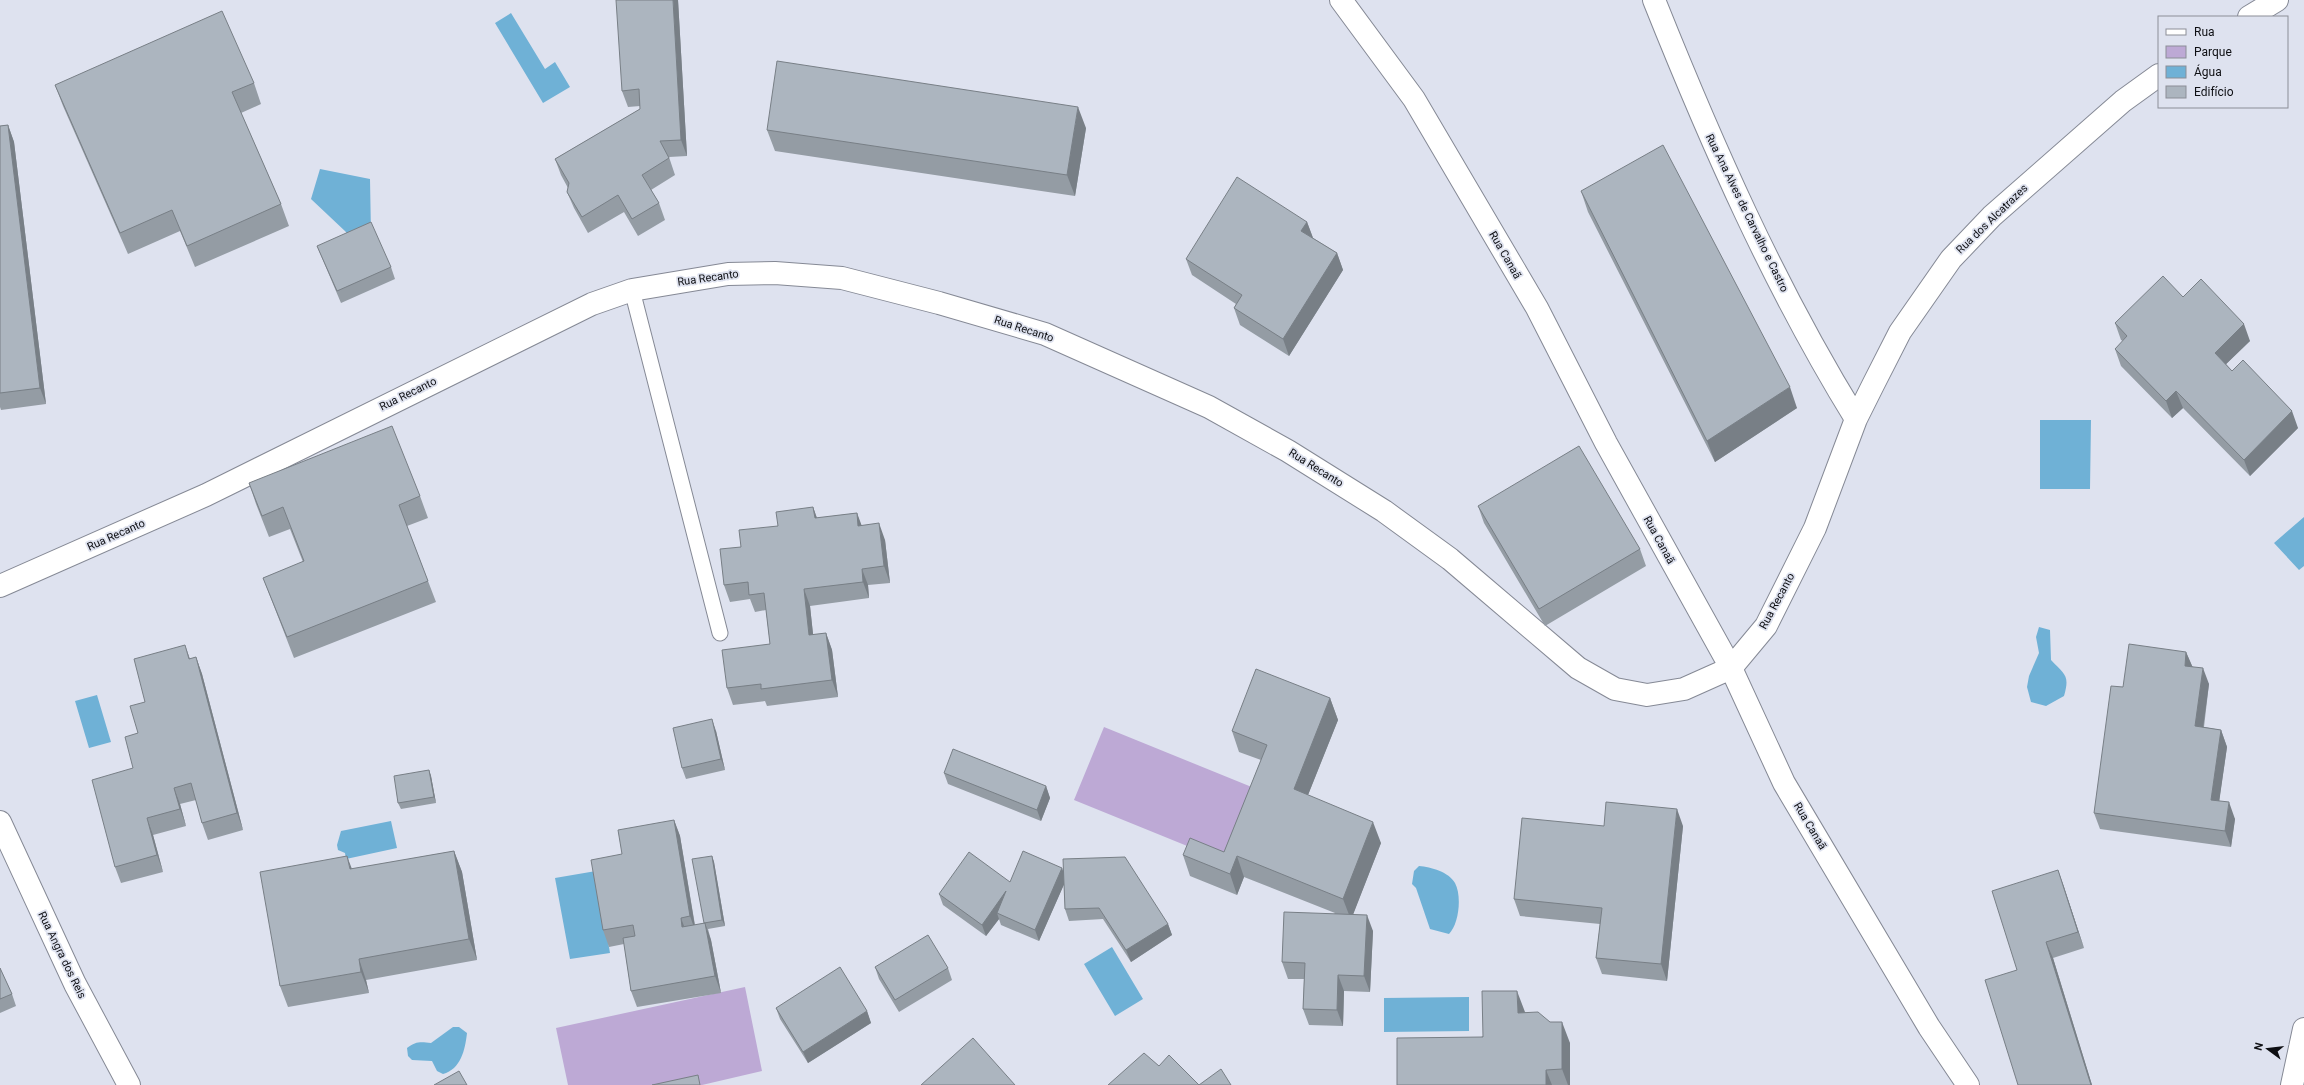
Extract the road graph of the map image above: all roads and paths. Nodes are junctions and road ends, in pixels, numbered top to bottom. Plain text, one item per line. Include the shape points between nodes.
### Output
1 (1341, 0) edge
2 (1654, 0) edge
3 (2277, 0) edge
4 (2251, 16) edge
5 (2158, 76) edge
6 (632, 290) junction
7 (1856, 419) junction
8 (0, 586) edge
9 (720, 633) dead end
10 (1731, 668) junction
11 (0, 822) edge
12 (2304, 1029) edge
13 (129, 1085) edge
14 (1968, 1085) edge
15 (2292, 1085) edge

1 - 10 street, Rua Canaã via 1414,99 1537,308 1609,450
2 - 7 street, Rua Ana Alves de Carvalho e Castro via 1717,154 1753,232 1788,300
3 - 4 street
5 - 7 street, Rua dos Alcatrazes via 2123,101 1998,211 1951,259 1900,332
6 - 8 street, Rua Recanto via 592,304 537,330 206,495
6 - 9 lane
6 - 10 street, Rua Recanto via 728,274 775,273 842,278 1046,334 1209,407 1294,455 1384,511 1450,559 1578,668 1615,689 1647,695 1684,689
7 - 10 street, Rua Recanto via 1815,528 1766,626
10 - 14 street, Rua Canaã via 1784,783 1929,1027
11 - 13 street, Rua Angra dos Reis via 75,984
12 - 15 street

